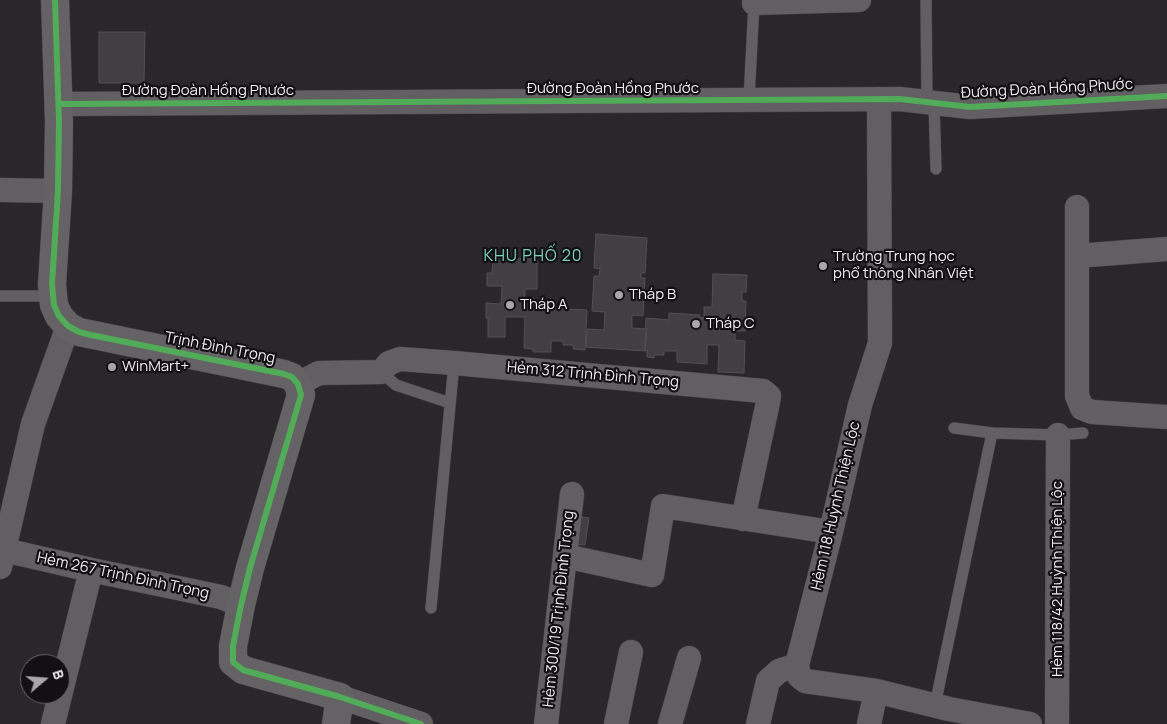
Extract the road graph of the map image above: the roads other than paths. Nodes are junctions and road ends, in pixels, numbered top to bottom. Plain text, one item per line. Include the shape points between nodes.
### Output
1 (55, 0) edge
2 (859, 0) edge
3 (926, 0) edge
4 (784, 2) edge
5 (754, 3) joint
6 (1167, 96) edge
7 (878, 99) junction
8 (750, 100) junction
9 (930, 103) junction
10 (59, 104) junction
11 (936, 169) dead end
12 (0, 190) edge
13 (58, 191) junction
14 (1077, 207) dead end
15 (1167, 249) edge
16 (1077, 256) junction
17 (0, 296) edge
18 (52, 296) junction
19 (68, 326) junction
20 (454, 362) junction
21 (381, 372) junction
22 (298, 384) junction
23 (450, 403) junction
24 (1167, 417) edge
25 (954, 428) dead end
26 (992, 433) junction
27 (1083, 433) dead end
28 (1058, 434) junction
29 (572, 494) dead end
30 (743, 518) junction
31 (831, 532) junction
32 (565, 556) junction
33 (2, 558) edge
34 (91, 570) junction
35 (241, 605) junction
36 (430, 608) dead end
37 (631, 652) dead end
38 (689, 658) dead end
39 (798, 665) junction
40 (876, 691) junction
41 (340, 697) junction
42 (935, 705) junction
43 (960, 718) edge
44 (53, 724) edge
45 (336, 724) edge
46 (421, 724) edge
47 (546, 724) edge
48 (616, 724) edge
49 (670, 724) edge
50 (758, 724) edge
51 (869, 724) edge
52 (1030, 724) edge
53 (1057, 724) edge

1 - 10 street
2 - 4 street
3 - 9 lane
4 - 5 street
5 - 8 lane
6 - 9 street, Đường Đoàn Hồng Phước via 970,107
7 - 8 street, Đường Đoàn Hồng Phước
7 - 9 street, Đường Đoàn Hồng Phước
7 - 31 street, Hẻm 118 Huỳnh Thiện Lộc via 880,343 860,405
8 - 10 street, Đường Đoàn Hồng Phước
9 - 11 lane
10 - 13 street
12 - 13 street
13 - 18 street
14 - 16 street
15 - 16 street
16 - 24 street via 1077,396 1082,408 1092,412
17 - 18 lane
18 - 19 street via 59,316
19 - 22 street, Trịnh Đình Trọng via 91,336 284,374
19 - 33 street via 33,424
20 - 21 street, Hẻm 312 Trịnh Đình Trọng via 400,359 389,363
20 - 23 lane
20 - 30 street, Hẻm 312 Trịnh Đình Trọng via 762,391 768,396 768,402
21 - 22 street via 319,373
21 - 23 lane via 396,385
22 - 35 street via 301,396
23 - 36 lane
25 - 26 lane
26 - 28 lane
26 - 42 lane
27 - 28 lane
28 - 53 street, Hẻm 118/42 Huỳnh Thiện Lộc
29 - 32 street, Hẻm 300/19 Trịnh Đình Trọng
30 - 31 street
30 - 32 street via 664,506 652,575
31 - 39 street, Hẻm 118 Huỳnh Thiện Lộc
32 - 47 street, Hẻm 300/19 Trịnh Đình Trọng
33 - 34 street, Hẻm 267 Trịnh Đình Trọng
34 - 35 street, Hẻm 267 Trịnh Đình Trọng via 221,597
34 - 44 street
35 - 41 street via 233,662 243,670
37 - 48 street
38 - 49 street
39 - 40 street via 799,676 805,681
39 - 50 street via 779,671 768,681
40 - 42 street
40 - 51 street
41 - 45 street
41 - 46 street
42 - 43 street
43 - 52 street

